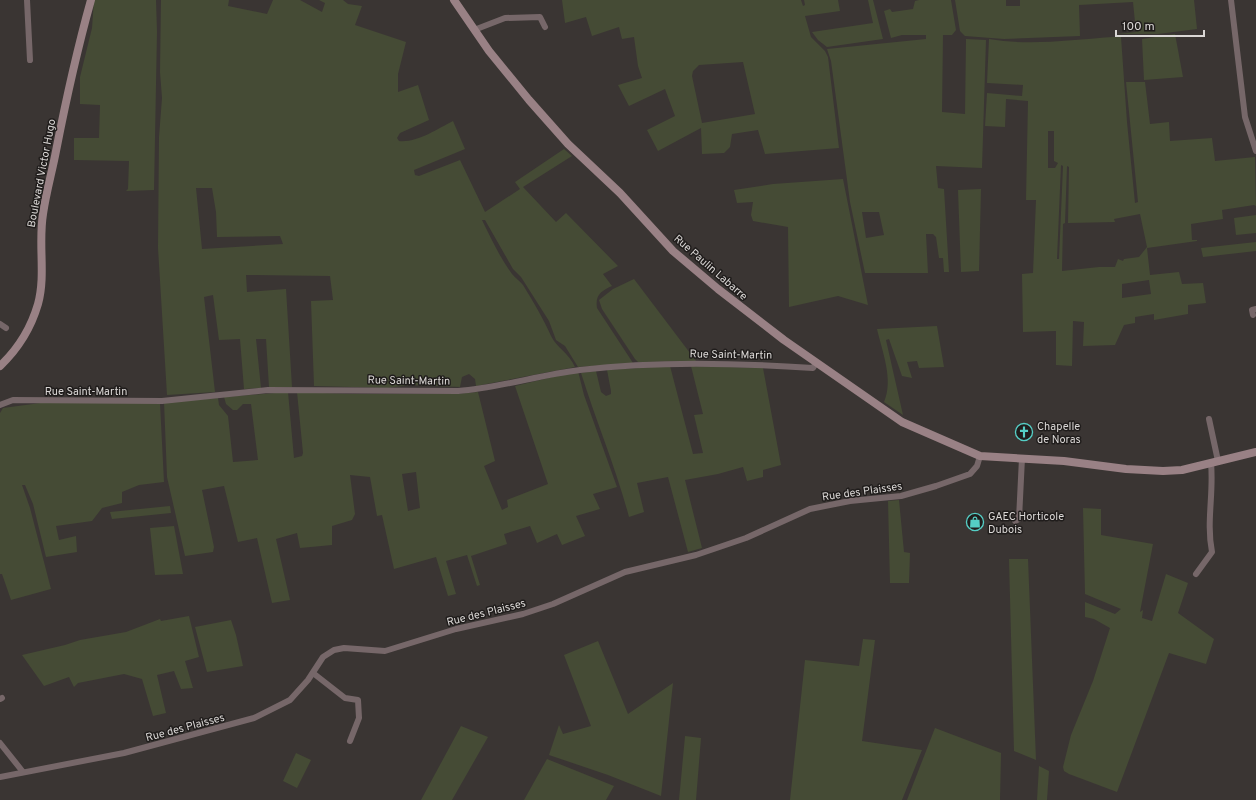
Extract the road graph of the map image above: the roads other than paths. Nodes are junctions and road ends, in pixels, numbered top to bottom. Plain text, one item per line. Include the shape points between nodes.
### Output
1 (27, 0) edge
2 (91, 0) edge
3 (454, 0) edge
4 (1231, 0) edge
5 (544, 27) dead end
6 (474, 30) junction
7 (30, 60) dead end
8 (1256, 151) edge
9 (0, 324) edge
10 (6, 328) dead end
11 (816, 363) junction
12 (0, 366) edge
13 (0, 405) edge
14 (1209, 419) dead end
15 (1256, 452) edge
16 (980, 456) junction
17 (1022, 458) junction
18 (1214, 462) junction
19 (1015, 521) dead end
20 (1196, 574) dead end
21 (313, 672) junction
22 (350, 741) dead end
23 (0, 743) edge
24 (23, 772) junction
25 (0, 777) edge

1 - 7 street
2 - 12 street, Boulevard Victor Hugo via 72,74 43,213 40,243 42,274 38,303 28,330 19,345
3 - 6 street, Rue Paulin Labarre
4 - 8 street via 1245,117
5 - 6 street via 540,17 505,18
6 - 11 street, Rue Paulin Labarre via 512,80 564,139 620,193 673,250 752,316
9 - 10 street
11 - 13 street, Rue Saint-Martin via 813,368 712,364 633,365 564,372 472,390 268,390 162,401 13,400
11 - 16 street, Rue Paulin Labarre via 902,422
14 - 18 street
15 - 18 street, Rue Paulin Labarre
16 - 17 street, Rue Paulin Labarre
16 - 21 street, Rue des Plaisses via 977,466 970,474 936,486 901,496 850,501 810,509 746,538 696,556 625,572 553,604 523,614 452,630 385,651 344,648 334,650 323,657
17 - 18 street, Rue Paulin Labarre via 1163,471 1182,470
17 - 19 street via 1019,519
18 - 20 street via 1209,516 1212,552
21 - 22 street via 346,698 358,700 359,718
21 - 24 street, Rue des Plaisses via 290,700 254,718 124,752
23 - 24 street
24 - 25 street, Rue des Plaisses

